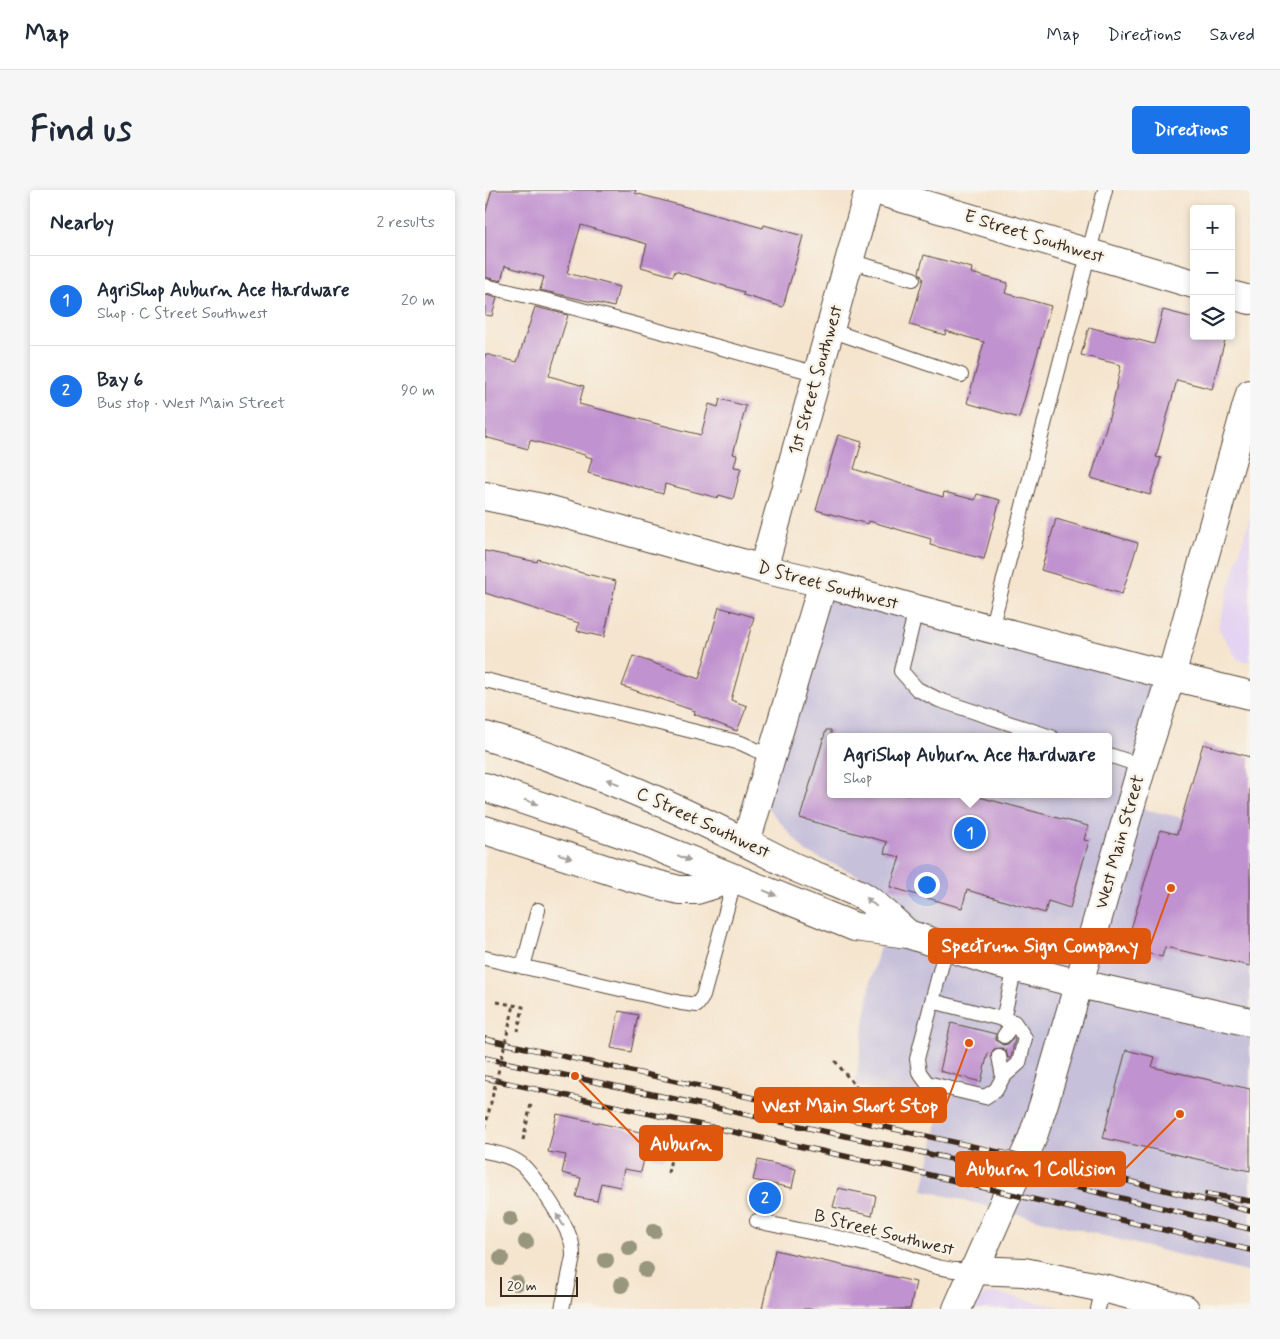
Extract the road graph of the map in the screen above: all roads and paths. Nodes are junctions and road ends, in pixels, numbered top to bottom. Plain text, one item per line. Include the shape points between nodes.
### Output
1 (869, 190) edge
2 (875, 190) edge
3 (1105, 190) edge
4 (1088, 254) junction
5 (849, 261) junction
6 (913, 279) dead end
7 (1190, 283) edge
8 (485, 286) edge
9 (1235, 296) edge
10 (1250, 300) edge
11 (830, 330) junction
12 (818, 374) junction
13 (961, 375) dead end
14 (1249, 403) edge
15 (485, 496) edge
16 (763, 569) junction
17 (823, 583) junction
18 (916, 610) junction
19 (991, 629) junction
20 (1171, 676) junction
21 (485, 680) edge
22 (1250, 695) edge
23 (1039, 733) edge
24 (485, 736) edge
25 (1112, 756) edge
26 (771, 757) junction
27 (1141, 766) junction
28 (485, 787) edge
29 (485, 830) edge
30 (746, 842) junction
31 (735, 878) junction
32 (537, 910) dead end
33 (908, 934) junction
34 (946, 948) junction
35 (485, 958) edge
36 (523, 967) junction
37 (1015, 968) junction
38 (1080, 984) junction
39 (932, 1001) junction
40 (497, 1002) dead end
41 (514, 1005) junction
42 (1009, 1020) junction
43 (1250, 1022) edge
44 (518, 1032) dead end
45 (1004, 1036) dead end
46 (999, 1056) dead end
47 (835, 1061) dead end
48 (1003, 1077) junction
49 (531, 1104) dead end
50 (857, 1106) dead end
51 (485, 1128) edge
52 (676, 1136) dead end
53 (523, 1140) dead end
54 (485, 1150) edge
55 (668, 1173) dead end
56 (757, 1221) dead end
57 (973, 1270) junction
58 (1101, 1298) edge
59 (562, 1309) edge
60 (957, 1309) edge
61 (1185, 1309) edge

1 - 5 main road, 1st Street Southwest
2 - 4 main road, E Street Southwest
3 - 4 lane
4 - 7 main road, E Street Southwest
4 - 19 lane
5 - 6 lane
5 - 11 main road, 1st Street Southwest
8 - 12 lane via 549,300
9 - 10 main road
11 - 12 main road, 1st Street Southwest
11 - 13 lane
12 - 16 main road, 1st Street Southwest
14 - 20 main road, West Main Street
15 - 16 main road, D Street Southwest via 547,509
16 - 17 main road, D Street Southwest
17 - 18 main road, D Street Southwest
17 - 26 main road
18 - 19 main road, D Street Southwest
18 - 23 lane via 901,671 917,689 939,700
19 - 20 main road, D Street Southwest
20 - 22 main road, D Street Southwest
20 - 27 main road, West Main Street
21 - 26 lane via 741,744
30 -> 24 main road, C Street Southwest via 619,785
25 - 27 lane
26 - 30 main road
27 - 38 main road, West Main Street
28 -> 31 main road, C Street Southwest via 635,838
29 -> 31 main road via 679,890 697,890
33 -> 30 main road, C Street Southwest via 863,896
31 -> 33 main road, C Street Southwest via 855,927
31 - 36 lane via 703,996 697,1005
32 - 36 lane
33 - 34 main road, C Street Southwest
34 - 37 main road, C Street Southwest
34 - 39 lane
35 - 36 lane
37 - 38 main road, C Street Southwest
37 - 42 lane
38 - 43 main road, C Street Southwest
38 - 57 main road, West Main Street via 1032,1139
39 - 42 lane
39 - 48 lane via 917,1059 919,1072 927,1082 985,1097 995,1090
40 - 41 path
41 - 44 path via 523,1007
41 - 51 path, bridge
42 - 45 lane
42 - 48 lane via 1025,1038 1019,1063
46 - 48 lane
47 - 50 path via 860,1092
49 - 53 path
52 - 55 path
59 -> 54 lane via 572,1265 573,1248 569,1235 539,1185 520,1164
56 - 57 lane, B Street Southwest via 879,1247 932,1267
57 - 58 main road via 1024,1272
57 - 60 main road, West Main Street
58 - 61 main road

